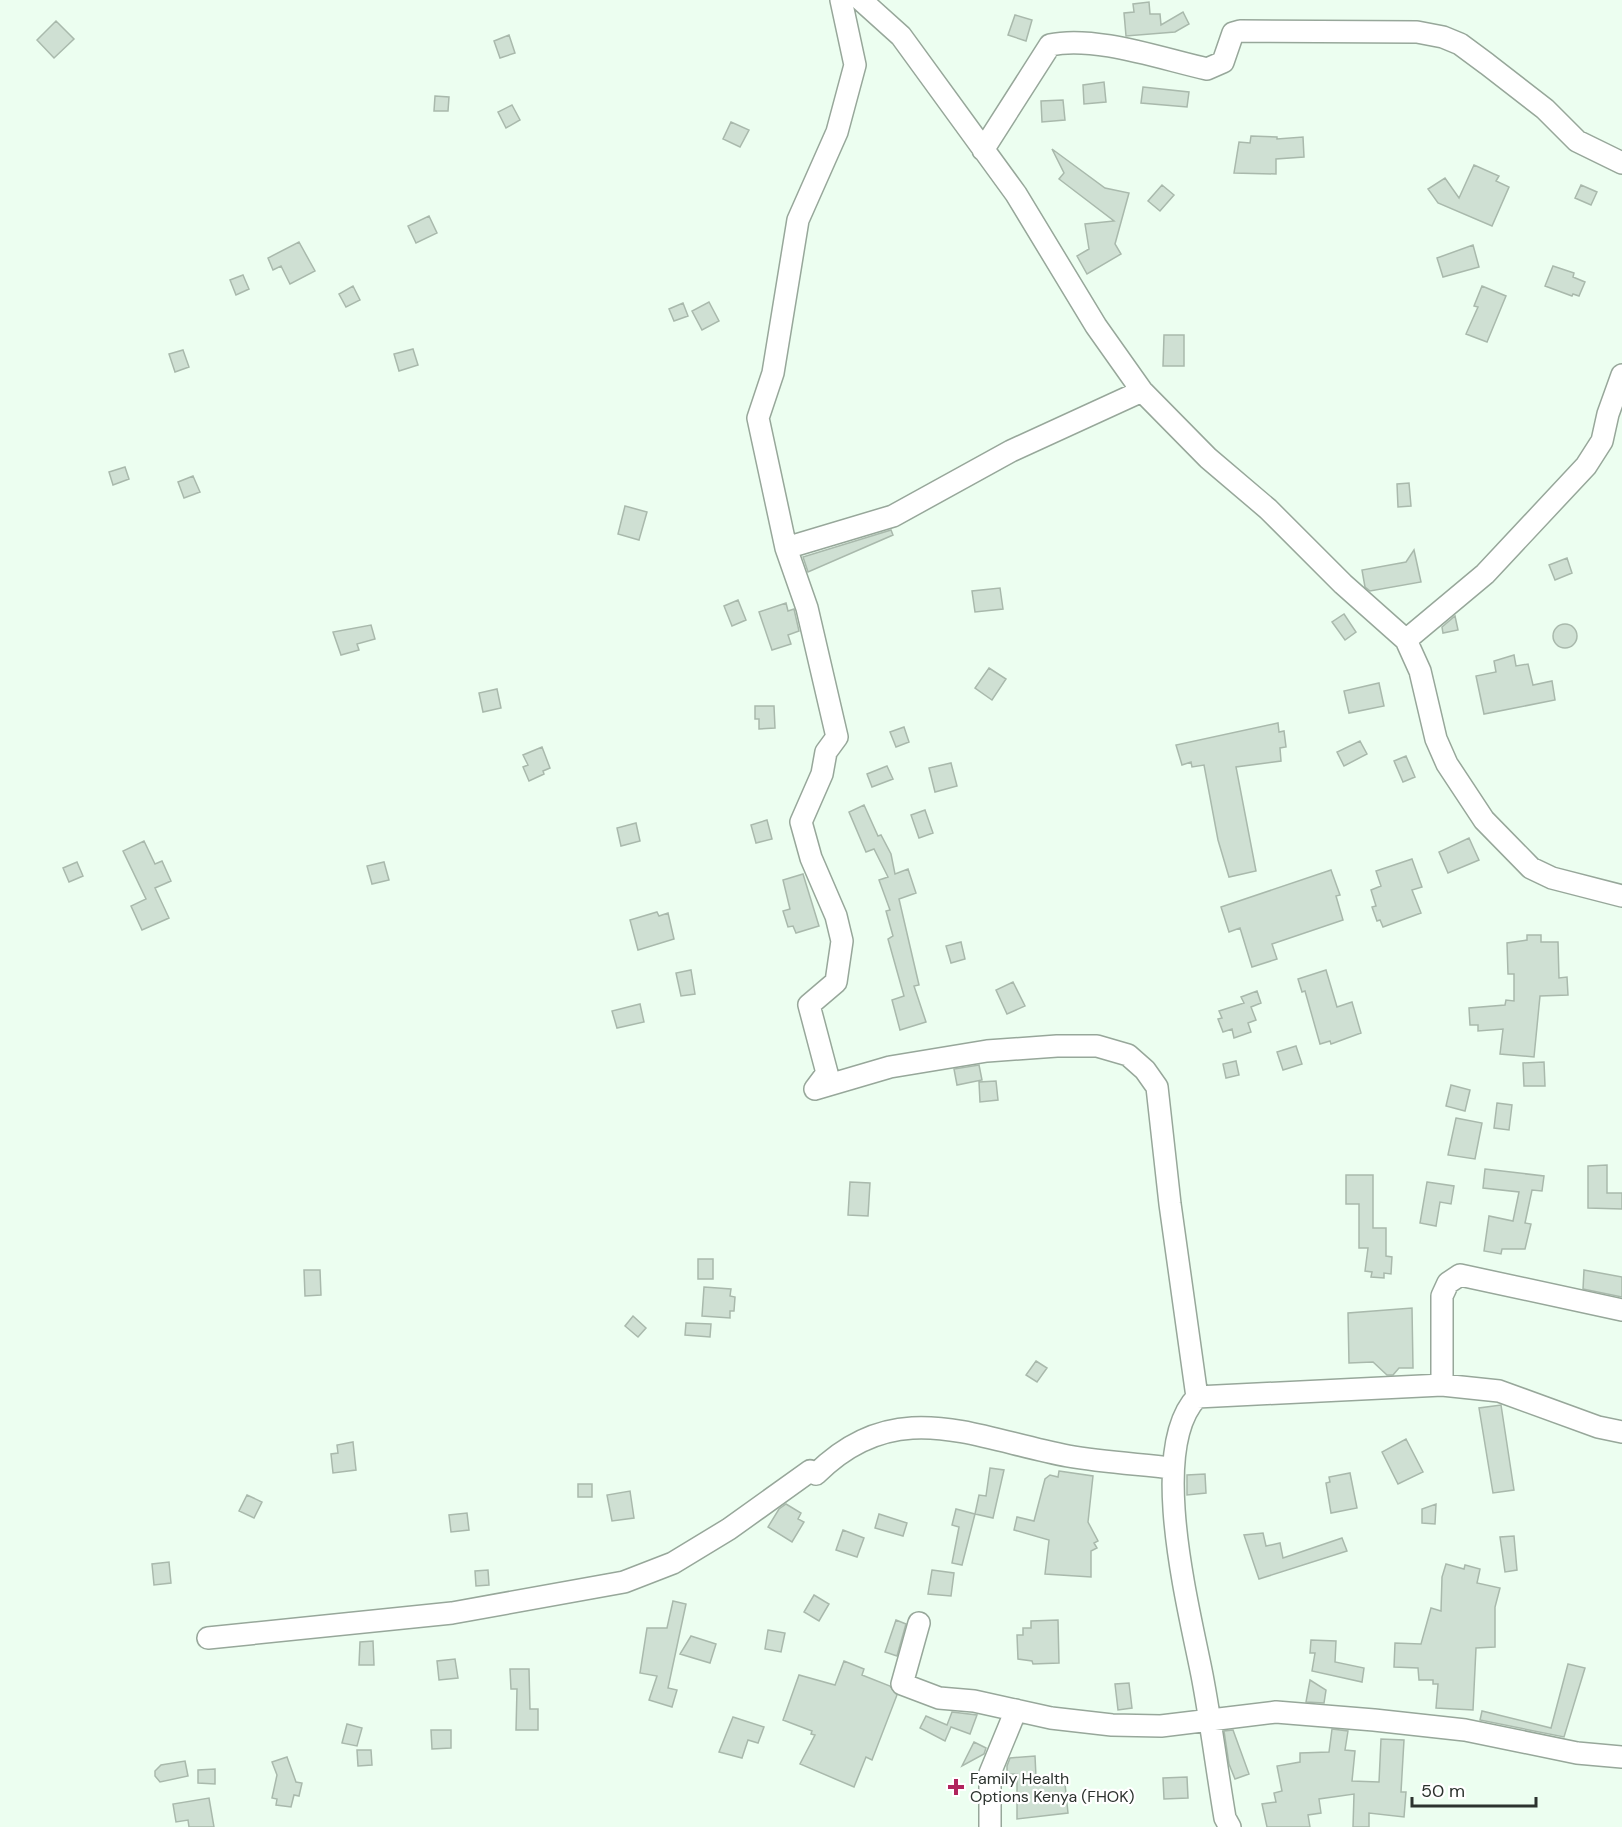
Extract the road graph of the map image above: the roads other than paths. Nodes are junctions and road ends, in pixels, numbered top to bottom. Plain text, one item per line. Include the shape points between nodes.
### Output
1 (841, 0) edge
2 (861, 0) edge
3 (983, 150) junction
4 (1622, 163) edge
5 (1622, 375) edge
6 (1142, 391) junction
7 (786, 548) junction
8 (1406, 640) junction
9 (1622, 896) edge
10 (1622, 1310) edge
11 (1442, 1385) junction
12 (1197, 1397) junction
13 (1622, 1432) edge
14 (1172, 1468) junction
15 (919, 1623) dead end
16 (208, 1638) dead end
17 (1016, 1710) junction
18 (1209, 1720) junction
19 (1622, 1757) edge
20 (990, 1827) edge
21 (1230, 1827) edge

1 - 7 street via 855,65 837,132 798,220 773,373 758,418
2 - 3 street via 901,36
3 - 4 street via 1050,45 1068,41 1102,45 1207,69 1223,62 1233,33 1240,31 1417,32 1460,44 1545,109 1577,141
3 - 6 street via 1016,194 1096,326
5 - 8 street via 1602,441 1586,466 1485,574
6 - 7 street via 1011,451 893,516
6 - 8 street via 1208,458 1268,509
7 - 12 street via 807,608 837,737 826,752 822,774 801,822 842,941 836,982 809,1005 827,1073 815,1089 890,1068 987,1051 1097,1046 1128,1055 1156,1087
8 - 9 street via 1420,671 1436,739 1447,764 1484,820 1531,868 1552,878
10 - 11 street via 1460,1275 1448,1282 1442,1296
11 - 12 street
11 - 13 street via 1499,1390 1598,1427
12 - 14 street via 1179,1427
14 - 16 street via 1070,1456 941,1427 882,1430 829,1460 816,1474 810,1471 673,1563 624,1582 452,1613
14 - 18 street via 1190,1624
15 - 17 street via 902,1684 939,1698
17 - 18 street via 1112,1725 1161,1726
17 - 20 street via 990,1773
18 - 19 street via 1276,1712 1374,1719
18 - 21 street via 1225,1818

